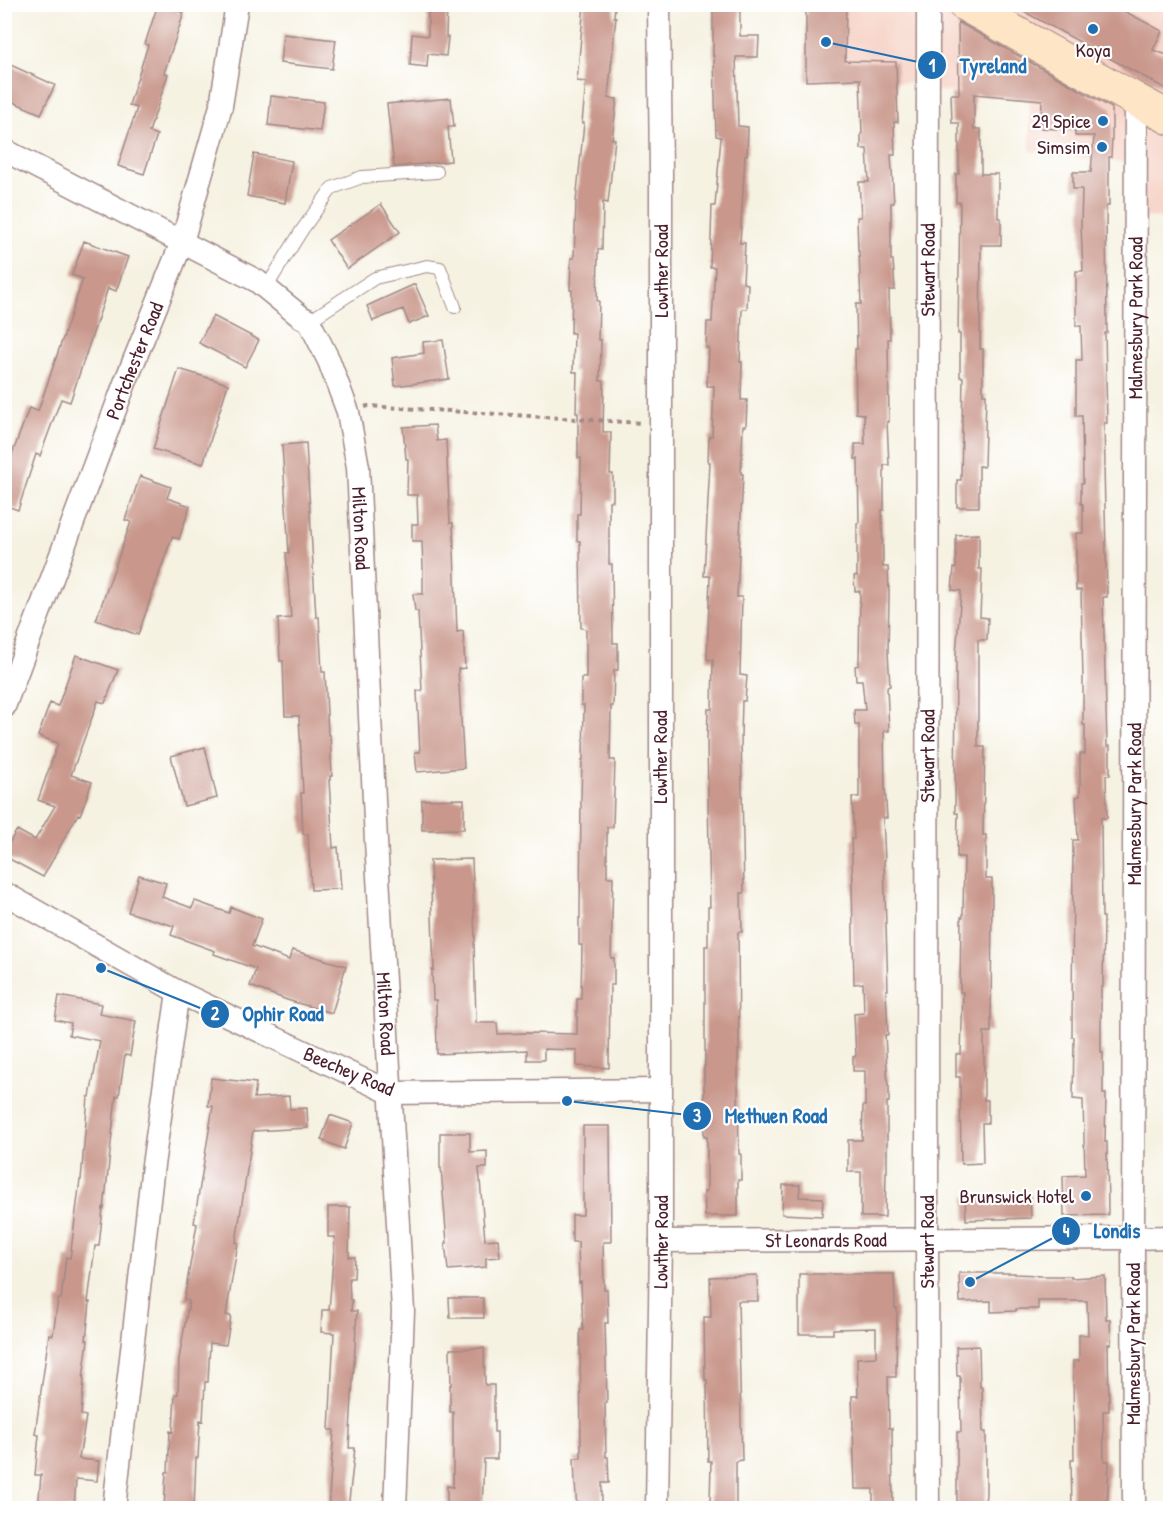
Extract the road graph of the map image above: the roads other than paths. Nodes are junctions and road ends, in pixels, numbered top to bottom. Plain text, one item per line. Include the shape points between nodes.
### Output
1 (237, 4) edge
2 (659, 4) edge
3 (928, 4) edge
4 (964, 4) edge
5 (1136, 100) junction
6 (1170, 118) edge
7 (4, 150) edge
8 (437, 172) dead end
9 (182, 242) junction
10 (266, 288) junction
11 (455, 308) dead end
12 (309, 321) junction
13 (4, 707) edge
14 (4, 893) edge
15 (178, 992) junction
16 (660, 1090) junction
17 (391, 1093) junction
18 (1170, 1237) edge
19 (1133, 1238) junction
20 (927, 1239) junction
21 (661, 1241) junction
22 (114, 1509) edge
23 (395, 1509) edge
24 (657, 1509) edge
25 (928, 1509) edge
26 (1134, 1509) edge

1 - 9 street, Portchester Road via 221,106
2 - 16 street, Lowther Road
3 - 20 street, Stewart Road
4 - 5 main road
5 - 6 main road
5 - 19 street, Malmesbury Park Road
7 - 9 street, Milton Road
8 - 10 lane via 362,177 332,188
9 - 10 street, Milton Road
9 - 13 street, Portchester Road
10 - 12 street, Milton Road
11 - 12 lane via 440,268 427,266 375,278
12 - 17 street, Milton Road via 348,412 358,467
14 - 15 street, Beechey Road
15 - 17 street, Beechey Road
15 - 22 street via 153,1165
16 - 17 street, Beechey Road
16 - 21 street, Lowther Road
17 - 23 street, Milton Road via 403,1311
18 - 19 street, St Leonards Road
19 - 20 street, St Leonards Road
19 - 26 street, Malmesbury Park Road
20 - 21 street, St Leonards Road
20 - 25 street, Stewart Road
21 - 24 street, Lowther Road

